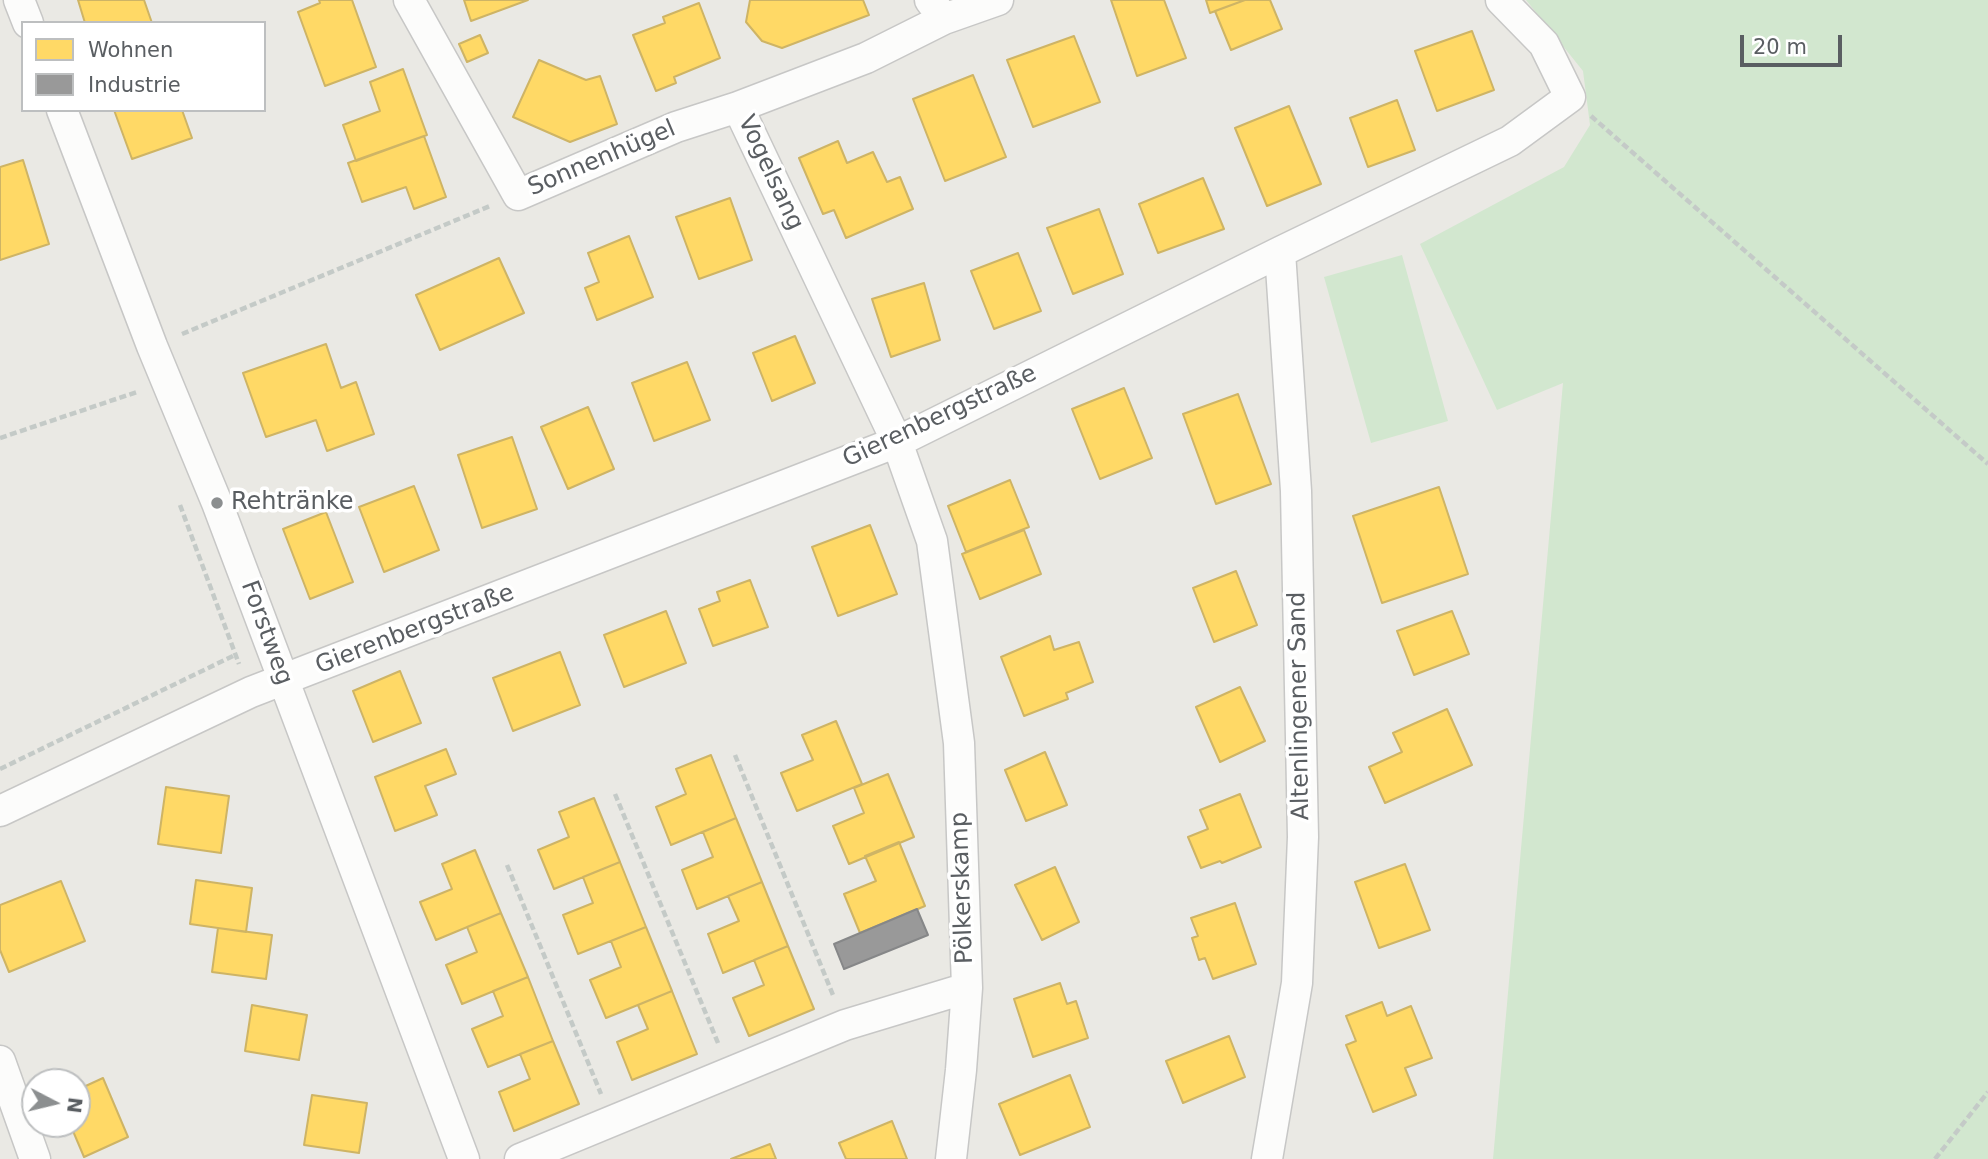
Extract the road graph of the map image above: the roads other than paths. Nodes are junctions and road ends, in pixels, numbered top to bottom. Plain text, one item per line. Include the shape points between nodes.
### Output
1 (19, 0) edge
2 (409, 0) edge
3 (998, 0) edge
4 (1501, 0) edge
5 (937, 9) edge
6 (27, 21) edge
7 (738, 107) junction
8 (62, 112) edge
9 (1280, 252) junction
10 (897, 442) junction
11 (284, 681) junction
12 (0, 811) edge
13 (967, 988) junction
14 (0, 1061) edge
15 (35, 1159) edge
16 (464, 1159) edge
17 (520, 1159) edge
18 (951, 1159) edge
19 (1266, 1159) edge

1 - 6 street
2 - 7 street, Sonnenhügel via 517,195 676,127
3 - 5 street, Vogelsang
4 - 9 street, Gierenbergstraße via 1544,44 1570,97 1510,141
5 - 7 street, Vogelsang via 866,58
7 - 10 street, Vogelsang
8 - 11 street, Forstweg
9 - 10 street, Gierenbergstraße
9 - 19 street, Altenlingener Sand via 1296,491 1303,837 1297,983
10 - 11 street, Gierenbergstraße
10 - 13 street, Pölkerskamp via 932,541 958,743
11 - 12 street via 251,692
11 - 16 street, Forstweg
13 - 17 street, Pölkerskamp via 845,1025
13 - 18 street
14 - 15 street

